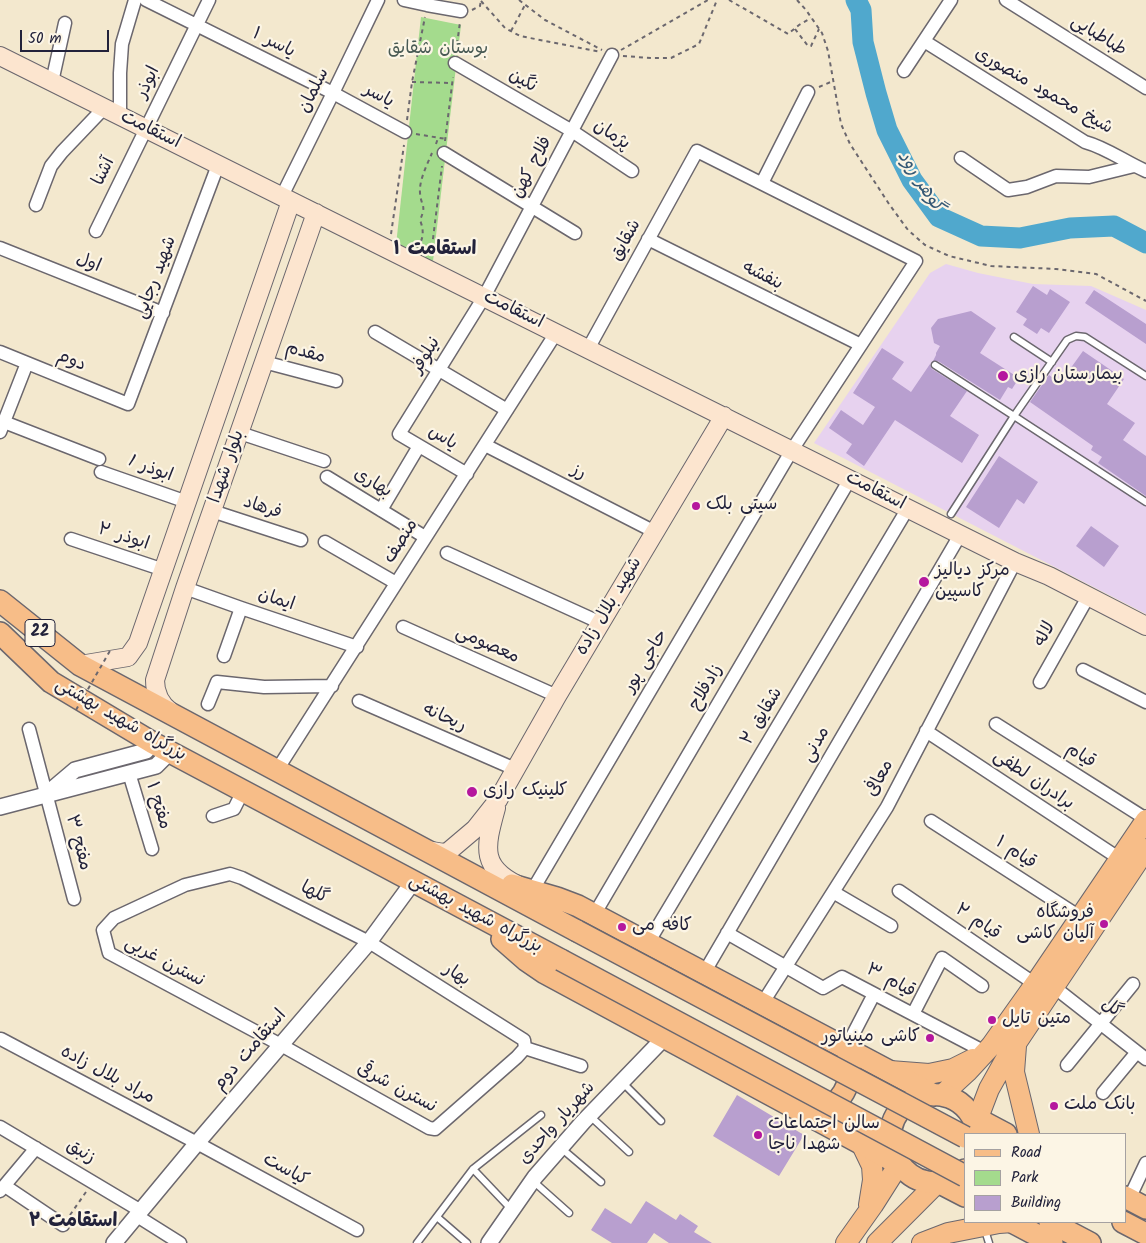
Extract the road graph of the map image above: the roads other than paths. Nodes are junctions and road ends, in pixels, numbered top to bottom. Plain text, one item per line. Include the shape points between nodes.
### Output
1 (135, 0) edge
2 (146, 0) edge
3 (209, 0) edge
4 (378, 0) edge
5 (404, 0) edge
6 (951, 0) edge
7 (1006, 0) edge
8 (462, 11) dead end
9 (65, 23) dead end
10 (197, 25) junction
11 (924, 41) junction
12 (612, 55) road end
13 (0, 56) edge
14 (455, 64) dead end
15 (904, 71) dead end
16 (52, 82) junction
17 (1146, 88) edge
18 (808, 92) road end
19 (334, 93) junction
20 (112, 112) junction
21 (146, 128) junction
22 (572, 131) junction
23 (406, 132) road end
24 (444, 153) dead end
25 (961, 158) dead end
26 (218, 165) junction
27 (1140, 168) edge
28 (632, 171) dead end
29 (762, 183) junction
30 (286, 198) junction
31 (36, 205) dead end
32 (532, 207) junction
33 (316, 213) junction
34 (96, 231) dead end
35 (575, 233) dead end
36 (648, 239) junction
37 (0, 248) edge
38 (484, 297) junction
39 (163, 312) junction
40 (375, 332) dead end
41 (556, 332) junction
42 (1014, 337) dead end
43 (861, 345) junction
44 (588, 348) junction
45 (0, 352) edge
46 (264, 362) junction
47 (1052, 362) junction
48 (27, 363) junction
49 (935, 365) dead end
50 (439, 369) junction
51 (1146, 376) edge
52 (336, 381) dead end
53 (128, 404) joint
54 (507, 410) junction
55 (724, 416) junction
56 (1014, 416) junction
57 (2, 427) edge
58 (240, 432) junction
59 (400, 434) joint
60 (484, 445) junction
61 (419, 446) junction
62 (792, 450) junction
63 (324, 461) dead end
64 (466, 474) junction
65 (327, 477) dead end
66 (850, 479) junction
67 (187, 502) junction
68 (1146, 502) edge
69 (908, 508) junction
70 (382, 510) junction
71 (212, 511) junction
72 (951, 514) dead end
73 (655, 532) junction
74 (960, 534) junction
75 (425, 537) junction
76 (71, 539) dead end
77 (301, 540) dead end
78 (325, 542) dead end
79 (447, 553) dead end
80 (1020, 565) junction
81 (164, 570) junction
82 (396, 583) junction
83 (185, 588) junction
84 (0, 601) edge
85 (1084, 604) junction
86 (241, 608) junction
87 (601, 623) junction
88 (1146, 626) edge
89 (403, 627) dead end
90 (0, 633) edge
91 (1146, 637) edge
92 (357, 647) junction
93 (224, 656) dead end
94 (80, 665) junction
95 (1083, 670) dead end
96 (1040, 682) dead end
97 (332, 686) junction
98 (557, 696) junction
99 (359, 701) dead end
100 (1146, 702) edge
101 (208, 704) dead end
102 (175, 716) junction
103 (996, 724) dead end
104 (29, 729) dead end
105 (926, 731) junction
106 (162, 748) junction
107 (516, 769) junction
108 (277, 770) junction
109 (129, 773) junction
110 (243, 791) junction
111 (46, 795) junction
112 (498, 800) junction
113 (0, 807) edge
114 (213, 816) dead end
115 (931, 820) dead end
116 (1146, 820) edge
117 (152, 849) dead end
118 (1146, 849) edge
119 (426, 850) junction
120 (1120, 859) junction
121 (469, 872) junction
122 (242, 878) joint
123 (414, 882) junction
124 (532, 891) junction
125 (899, 891) dead end
126 (833, 892) junction
127 (74, 899) dead end
128 (472, 913) junction
129 (594, 915) junction
130 (1080, 917) junction
131 (891, 926) dead end
132 (727, 933) junction
133 (369, 942) junction
134 (648, 944) junction
135 (786, 967) junction
136 (704, 973) junction
137 (1133, 984) dead end
138 (982, 986) dead end
139 (1044, 986) junction
140 (874, 994) junction
141 (762, 1004) junction
142 (913, 1014) junction
143 (1101, 1024) junction
144 (665, 1037) junction
145 (1, 1039) edge
146 (1016, 1043) junction
147 (525, 1044) junction
148 (281, 1045) junction
149 (844, 1047) junction
150 (984, 1053) junction
151 (1143, 1055) edge
152 (1066, 1065) dead end
153 (582, 1066) dead end
154 (889, 1071) junction
155 (967, 1072) junction
156 (622, 1082) junction
157 (989, 1089) junction
158 (1103, 1093) dead end
159 (938, 1095) junction
160 (804, 1113) junction
161 (540, 1115) dead end
162 (589, 1115) junction
163 (661, 1121) dead end
164 (0, 1126) edge
165 (973, 1128) edge
166 (1000, 1133) edge
167 (1029, 1133) edge
168 (197, 1143) junction
169 (861, 1143) junction
170 (36, 1148) junction
171 (561, 1148) junction
172 (629, 1152) dead end
173 (1146, 1163) edge
174 (898, 1164) junction
175 (474, 1169) junction
176 (964, 1171) edge
177 (964, 1175) edge
178 (533, 1181) junction
179 (601, 1182) dead end
180 (938, 1182) junction
181 (3, 1188) edge
182 (964, 1195) edge
183 (1133, 1202) edge
184 (512, 1210) junction
185 (569, 1212) dead end
186 (139, 1213) junction
187 (867, 1214) junction
188 (437, 1216) junction
189 (1017, 1223) edge
190 (1052, 1223) edge
191 (1125, 1223) edge
192 (63, 1225) road end
193 (357, 1230) dead end
194 (1146, 1234) edge
195 (987, 1235) edge
196 (114, 1243) edge
197 (180, 1243) edge
198 (417, 1243) edge
199 (466, 1243) edge
200 (489, 1243) edge
201 (846, 1243) edge
202 (877, 1243) edge
203 (922, 1243) edge
204 (1052, 1243) edge
205 (1090, 1243) edge

1 - 20 street via 122,44
2 - 10 street, یاسر ۱
3 - 10 street, ابوذر
4 - 19 street, سلمان
5 - 8 street
6 - 11 street
7 - 17 street, طباطبایی
9 - 16 street
10 - 19 street, یاسر ۱
10 - 21 street, ابوذر
11 - 15 street
11 - 27 street, شیخ محمود منصوری via 1085,142
12 - 22 street, فلاح کهن
13 - 16 main road, استقامت
14 - 22 street, نگین
16 - 20 main road, استقامت
18 - 29 street
19 - 23 street, یاسر
19 - 30 street, سلمان
20 - 21 main road, استقامت
20 - 31 street via 62,152 51,166
21 - 26 main road, استقامت
21 - 34 street, آشنا
22 - 28 street, پژمان
22 - 32 street, فلاح کهن
24 - 32 street
25 - 27 street via 1008,190 1056,176 1089,177
26 - 30 main road, استقامت
26 - 39 street, شهید رجایی
29 - 36 street, شقایق via 697,150
29 - 43 street via 916,261
30 - 33 main road, استقامت
30 - 67 main road, بلوار شهدا
32 - 35 street
32 - 38 street, فلاح کهن
33 - 38 main road, استقامت
33 - 46 main road, بلوار شهدا
36 - 43 street, بنفشه
36 - 44 street, شقایق
37 - 39 street, اول
38 - 41 main road, استقامت
38 - 50 street, نیلوفر
39 - 53 street, شهید رجایی
40 - 50 street
41 - 44 main road, استقامت
41 - 54 street, منصف
42 - 47 lane
43 - 62 street
44 - 55 main road, استقامت
45 - 48 street, دوم
46 - 52 street, مقدم
46 - 58 main road, بلوار شهدا
47 - 51 lane via 1067,340 1085,337
47 - 56 lane
48 - 53 street, دوم
48 - 57 street
49 - 56 lane
50 - 54 street
50 - 59 street, نیلوفر
54 - 60 street, منصف
55 - 62 main road, استقامت
55 - 73 main road, شهید بلال زاده
56 - 68 lane
56 - 72 lane
57 - 67 street, ابوذر 1
58 - 63 street
58 - 71 main road, بلوار شهدا
59 - 61 street, یاس
60 - 64 street, منصف
60 - 73 street, رز
61 - 64 street, یاس
61 - 70 street
62 - 66 main road, استقامت
62 - 124 street, حاجی پور
64 - 75 street, منصف
65 - 70 street, بهاری
66 - 69 main road, استقامت
66 - 129 street, زادفلاح
67 - 81 main road, بلوار شهدا
69 - 74 main road, استقامت
69 - 134 street, شقایق ۲
70 - 75 street, بهاری
71 - 77 street, فرهاد
71 - 83 main road, بلوار شهدا
73 - 87 main road, شهید بلال زاده
74 - 80 main road, استقامت
74 - 132 street, مدنی
75 - 82 street, منصف
76 - 81 street, ابوذر ۲
78 - 82 street
79 - 87 street
80 - 85 main road, استقامت via 1045,584
80 - 88 main road, استقامت via 1049,576
80 - 105 street, معافی
81 - 94 main road, بلوار شهدا via 138,643 128,657
82 - 92 street, منصف
83 - 86 street, ایمان
83 - 102 main road, بلوار شهدا via 155,680 159,700
84 - 94 highway, 22
85 - 91 main road, استقامت
85 - 96 street, لاله
86 - 92 street, ایمان
86 - 93 street
87 - 98 main road, شهید بلال زاده
89 - 98 street, معصومی
90 - 106 highway, بزرگراه شهید بهشتی via 51,682
92 - 97 street, منصف
94 - 102 highway, بزرگراه شهید بهشتی
95 - 100 street
97 - 101 street via 264,687 217,682
97 - 108 street, منصف
98 - 107 main road, شهید بلال زاده
99 - 107 street, ریحانه
102 - 108 highway, بزرگراه شهید بهشتی
103 - 116 street, قیام
104 - 111 street, مفتح ۳
105 - 120 street, برادران لطفی
105 - 126 street, معافی via 887,807
106 - 109 street via 156,766
106 - 110 highway, بزرگراه شهید بهشتی
106 - 111 street via 75,770
107 - 112 main road, شهید بلال زاده
108 - 119 highway, بزرگراه شهید بهشتی
109 - 111 street
109 - 117 street, مفتح ۱
110 - 114 street via 234,809
110 - 123 highway, بزرگراه شهید بهشتی
111 - 113 street
111 - 127 street, مفتح ۳
112 - 119 main road, شهید بلال زاده via 475,829 449,851
112 - 124 main road, شهید بلال زاده via 488,836 489,856 496,870 508,880
115 - 130 street, قیام ۱
116 - 120 main road
118 - 139 main road
119 - 121 highway, بزرگراه شهید بهشتی
120 - 130 main road
121 - 124 highway
121 - 165 highway, بزرگراه شهید بهشتی, bridge via 577,930
122 - 133 street, گلها
122 - 148 street, نسترن غربی via 230,874 186,885 114,918 103,930 104,938 109,954
123 - 128 highway, بزرگراه شهید بهشتی
123 - 133 street, استقامت دوم
124 - 129 highway via 572,903
125 - 139 street, قیام ۲
126 - 131 street
126 - 135 street, معافی
128 - 144 highway via 541,970
128 - 177 highway, بزرگراه شهید بهشتی, bridge
129 - 134 highway
130 - 139 main road
132 - 135 street, قیام ۳
132 - 136 street, مدنی
133 - 147 street, بهار
133 - 148 street, استقامت دوم
134 - 136 highway
135 - 140 street, قیام ۳ via 823,988 842,977
135 - 141 street, معافی
136 - 141 highway
137 - 143 street
138 - 142 street via 942,958
139 - 143 street, گل
139 - 146 main road
139 - 150 main road
140 - 142 street, قیام ۳
140 - 149 street
141 - 149 highway
142 - 150 street, قیام ۳
143 - 151 street, گل
143 - 152 street
144 - 156 street, شهریار واحدی
144 - 160 highway
145 - 168 street, مراد بلال زاده
146 - 157 main road
146 - 167 main road via 1014,1072
147 - 148 street, نسترن شرقی via 517,1057 435,1129
147 - 153 street, بهار
148 - 168 street, استقامت دوم
149 - 154 highway
149 - 160 highway via 850,1068 844,1092 827,1108
150 - 154 main road via 953,1069 928,1074
150 - 155 main road
151 - 158 street
154 - 159 highway
155 - 157 main road via 964,1082 969,1092 980,1094
155 - 159 main road
156 - 162 street, شهریار واحدی
156 - 163 lane
157 - 165 main road
159 - 165 highway via 949,1097 965,1107
159 - 174 highway via 919,1097 909,1102 894,1120 891,1142
160 - 169 highway
161 - 175 lane
162 - 171 street, شهریار واحدی
162 - 172 lane
164 - 170 street, زنبق
165 - 166 highway
168 - 186 street, استقامت دوم
168 - 193 street, کیاست
169 - 174 highway
169 - 187 main road via 872,1166
170 - 181 street
170 - 186 street, زنبق via 93,1181
171 - 178 street, شهریار واحدی
171 - 179 lane
173 - 183 street
174 - 180 highway via 916,1178
174 - 187 main road
175 - 184 lane
175 - 188 lane
176 - 180 highway
178 - 184 street, شهریار واحدی
178 - 185 lane
180 - 182 highway
180 - 202 main road
181 - 192 street
184 - 200 street, شهریار واحدی
186 - 196 street, استقامت دوم
186 - 197 street, زنبق
187 - 201 main road
188 - 198 lane
188 - 199 lane
189 - 195 main road
189 - 204 highway
190 - 205 highway
191 - 194 highway
195 - 203 main road via 948,1233

